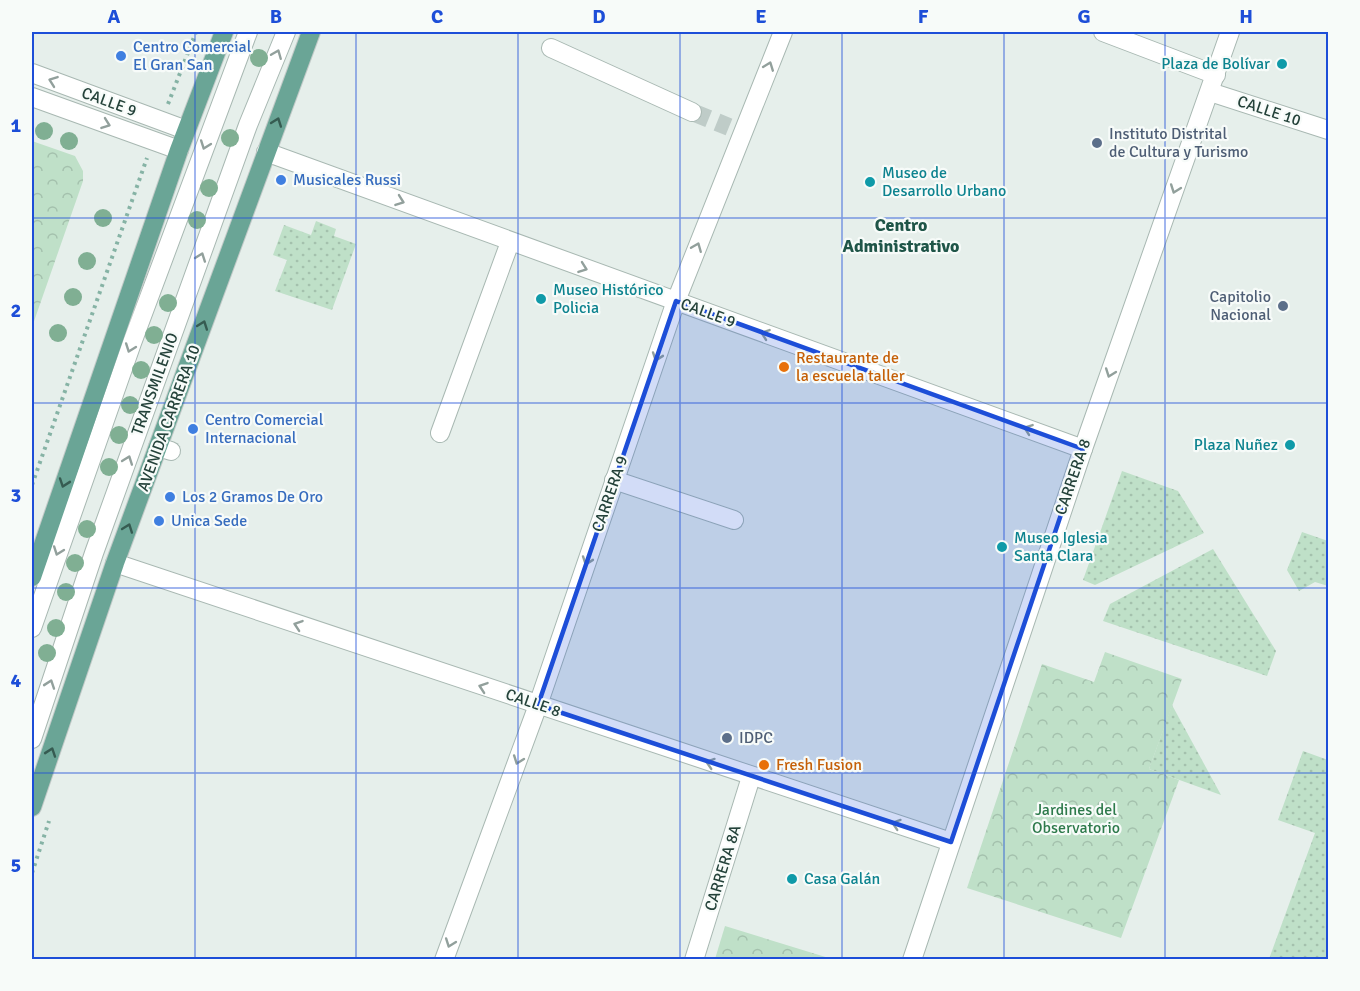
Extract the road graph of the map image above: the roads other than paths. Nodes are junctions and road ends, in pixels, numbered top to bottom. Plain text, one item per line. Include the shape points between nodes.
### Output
1 (224, 32) edge
2 (248, 32) edge
3 (286, 32) edge
4 (311, 32) edge
5 (783, 32) edge
6 (1103, 32) edge
7 (1230, 32) edge
8 (551, 48) dead end
9 (32, 73) edge
10 (1213, 83) junction
11 (32, 97) edge
12 (692, 112) tunnel mouth
13 (186, 130) junction
14 (1329, 130) edge
15 (179, 150) junction
16 (266, 152) junction
17 (510, 242) junction
18 (676, 302) junction
19 (440, 433) dead end
20 (1083, 449) junction
21 (614, 480) junction
22 (734, 520) dead end
23 (115, 563) junction
24 (32, 577) edge
25 (32, 628) edge
26 (538, 705) junction
27 (32, 739) edge
28 (752, 777) junction
29 (32, 807) edge
30 (951, 842) junction
31 (444, 960) edge
32 (694, 960) edge
33 (912, 960) edge

1 - 13 main road
2 -> 25 street via 128,354
27 -> 3 street, TRANSMILENIO via 94,553
16 -> 4 main road, AVENIDA CARRERA 10
18 -> 5 street, CARRERA 9 via 736,130
6 - 10 street, CALLE 10
7 - 10 street, CARRERA 8
8 - 12 street
13 -> 9 street, CALLE 9
10 - 14 street, CALLE 10
10 -> 20 street, CARRERA 8
11 -> 15 street, CALLE 9
13 - 15 main road
15 -> 24 main road
16 -> 17 street, CALLE 9
23 -> 16 main road, AVENIDA CARRERA 10 via 165,449
17 -> 18 street, CALLE 9
17 - 19 street
20 -> 18 street, CALLE 9
18 -> 21 street, CARRERA 9
20 - 30 street, CARRERA 8
21 - 22 street
21 -> 26 street, CARRERA 9
26 -> 23 street, CALLE 8
29 -> 23 main road, AVENIDA CARRERA 10
28 -> 26 street, CALLE 8
26 -> 31 street, CARRERA 9
30 -> 28 street, CALLE 8
28 - 32 street, CARRERA 8A
30 - 33 street, CARRERA 8

